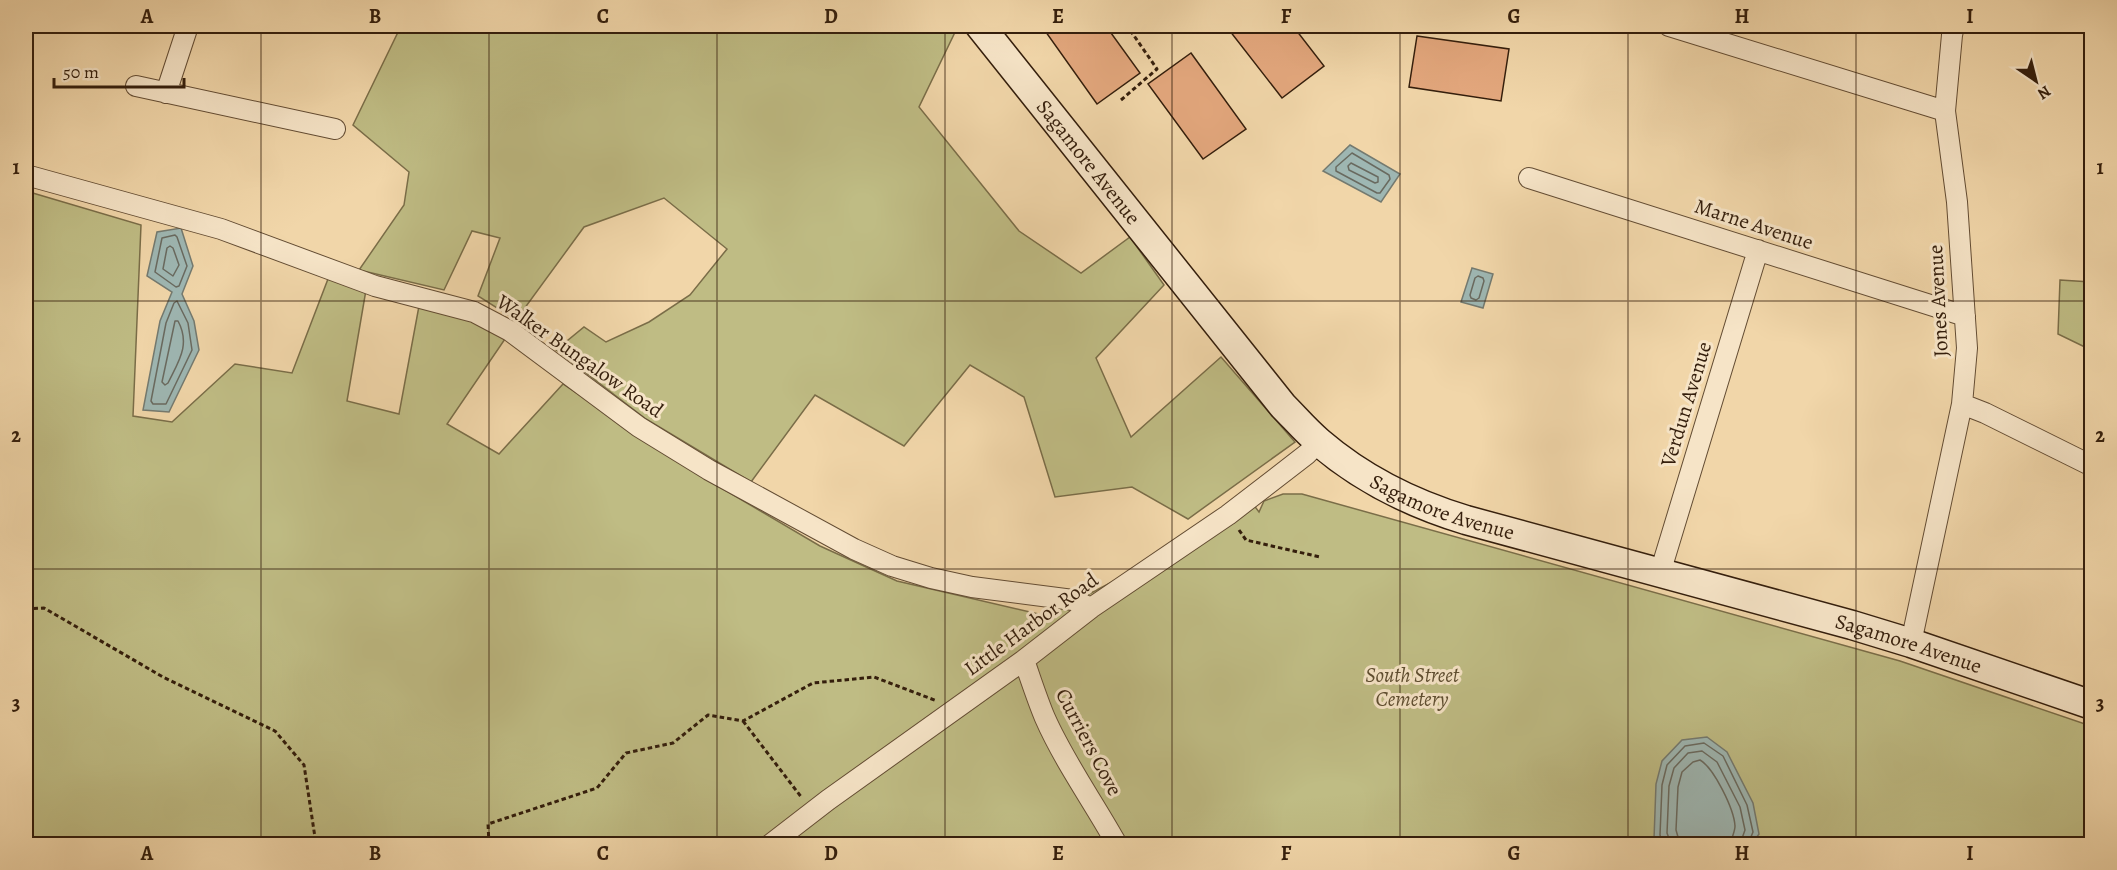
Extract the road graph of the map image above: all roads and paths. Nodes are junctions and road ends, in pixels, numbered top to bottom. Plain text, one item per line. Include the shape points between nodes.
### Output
1 (188, 26) edge
2 (980, 26) edge
3 (1128, 26) edge
4 (1669, 26) edge
5 (1954, 26) edge
6 (136, 86) dead end
7 (166, 93) junction
8 (1120, 100) dead end
9 (1945, 111) junction
10 (335, 129) dead end
11 (26, 175) edge
12 (1529, 178) dead end
13 (1758, 250) junction
14 (1965, 316) junction
15 (1962, 404) junction
16 (1319, 442) junction
17 (2091, 466) edge
18 (1228, 515) junction
19 (1320, 557) dead end
20 (1660, 573) junction
21 (1090, 608) junction
22 (26, 609) edge
23 (1911, 643) junction
24 (1024, 660) junction
25 (2091, 705) edge
26 (956, 708) junction
27 (743, 721) junction
28 (813, 812) junction
29 (315, 844) edge
30 (489, 844) edge
31 (771, 844) edge
32 (1114, 844) edge

1 - 7 street
2 - 16 main road, Sagamore Avenue via 1261,380
3 - 8 path via 1157,69
4 - 9 street
5 - 9 street, Jones Avenue
6 - 7 street
7 - 10 street
9 - 14 street, Jones Avenue via 1957,202
11 - 21 street, Walker Bungalow Road via 221,229 375,286 474,312 510,331 639,427 719,476 854,549 932,578 1073,600
12 - 13 street, Marne Avenue
13 - 14 street, Marne Avenue
13 - 20 street, Verdun Avenue
14 - 15 street, Jones Avenue via 1967,348
15 - 17 street
15 - 23 street, Jones Avenue
16 - 18 street, Little Harbor Road
16 - 20 main road, Sagamore Avenue via 1383,486 1439,512
18 - 19 path via 1246,540
18 - 21 street, Little Harbor Road
20 - 23 main road, Sagamore Avenue
21 - 24 street, Little Harbor Road
22 - 29 path via 44,608 163,677 274,732 304,765
23 - 25 main road, Sagamore Avenue
24 - 26 street, Little Harbor Road
24 - 32 street, Curriers Cove via 1062,752
26 - 27 path via 874,677 813,684
26 - 28 street, Little Harbor Road
27 - 28 path
27 - 30 path via 708,715 673,743 626,753 597,788 488,824
28 - 31 street, Little Harbor Road

